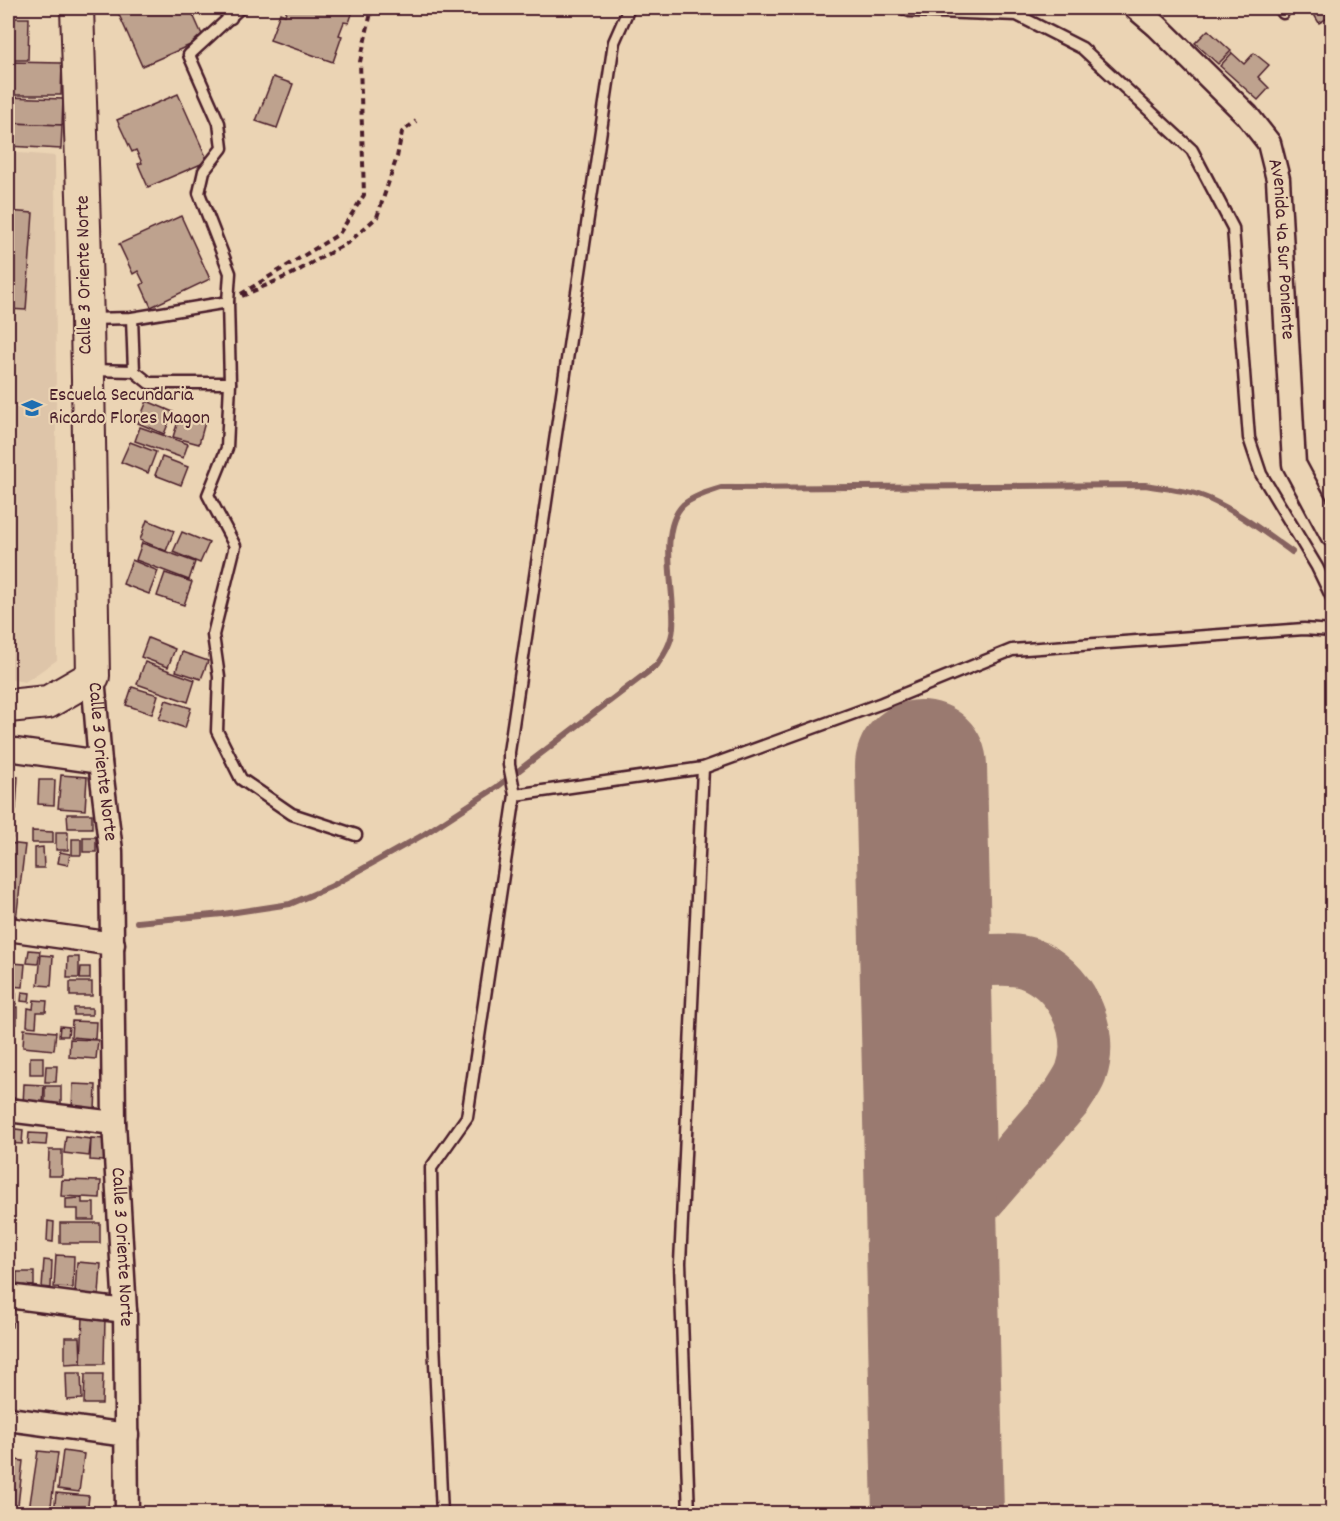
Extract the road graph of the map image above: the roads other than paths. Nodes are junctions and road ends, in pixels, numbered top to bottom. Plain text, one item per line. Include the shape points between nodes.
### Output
1 (77, 8) edge
2 (222, 8) edge
3 (240, 8) edge
4 (629, 8) edge
5 (903, 8) edge
6 (1136, 8) edge
7 (231, 18) junction
8 (228, 302) junction
9 (132, 318) junction
10 (87, 320) junction
11 (87, 370) junction
12 (134, 370) junction
13 (230, 383) junction
14 (1332, 535) edge
15 (1332, 598) edge
16 (1332, 631) edge
17 (93, 675) junction
18 (8, 706) edge
19 (8, 749) edge
20 (100, 762) junction
21 (703, 768) junction
22 (514, 792) junction
23 (356, 835) dead end
24 (8, 929) edge
25 (113, 944) junction
26 (8, 1110) edge
27 (114, 1123) junction
28 (8, 1296) edge
29 (125, 1311) junction
30 (8, 1419) edge
31 (127, 1435) junction
32 (128, 1514) edge
33 (442, 1514) edge
34 (689, 1514) edge

1 - 10 street, Calle 3 Oriente Norte
2 - 7 lane
3 - 7 lane
4 - 22 lane via 614,42 512,728 509,765
5 - 15 lane via 1017,15 1082,48 1192,150 1233,228 1248,438 1261,474
6 - 14 street, Avenida 4a Sur Poniente via 1247,115 1269,143 1278,179 1294,464
7 - 8 lane via 189,55 219,123 222,148 204,171 198,193 230,273
8 - 9 lane
8 - 13 lane
9 - 10 lane
9 - 12 lane
10 - 11 street, Calle 3 Oriente Norte
11 - 12 lane
11 - 17 street, Calle 3 Oriente Norte
12 - 13 lane via 149,383
13 - 23 lane via 227,448 208,495 235,546 213,635 219,677 217,731 242,779 292,814
16 - 21 lane via 1304,629 1012,651
17 - 18 street via 48,702
17 - 20 street, Calle 3 Oriente Norte
19 - 20 street
20 - 25 street, Calle 3 Oriente Norte via 111,851
21 - 22 lane
21 - 34 lane via 680,1263
22 - 33 lane via 467,1117 431,1168
24 - 25 street
25 - 27 street, Calle 3 Oriente Norte
26 - 27 street
27 - 29 street, Calle 3 Oriente Norte
28 - 29 street
29 - 31 street, Calle 3 Oriente Norte
30 - 31 street
31 - 32 street, Calle 3 Oriente Norte

